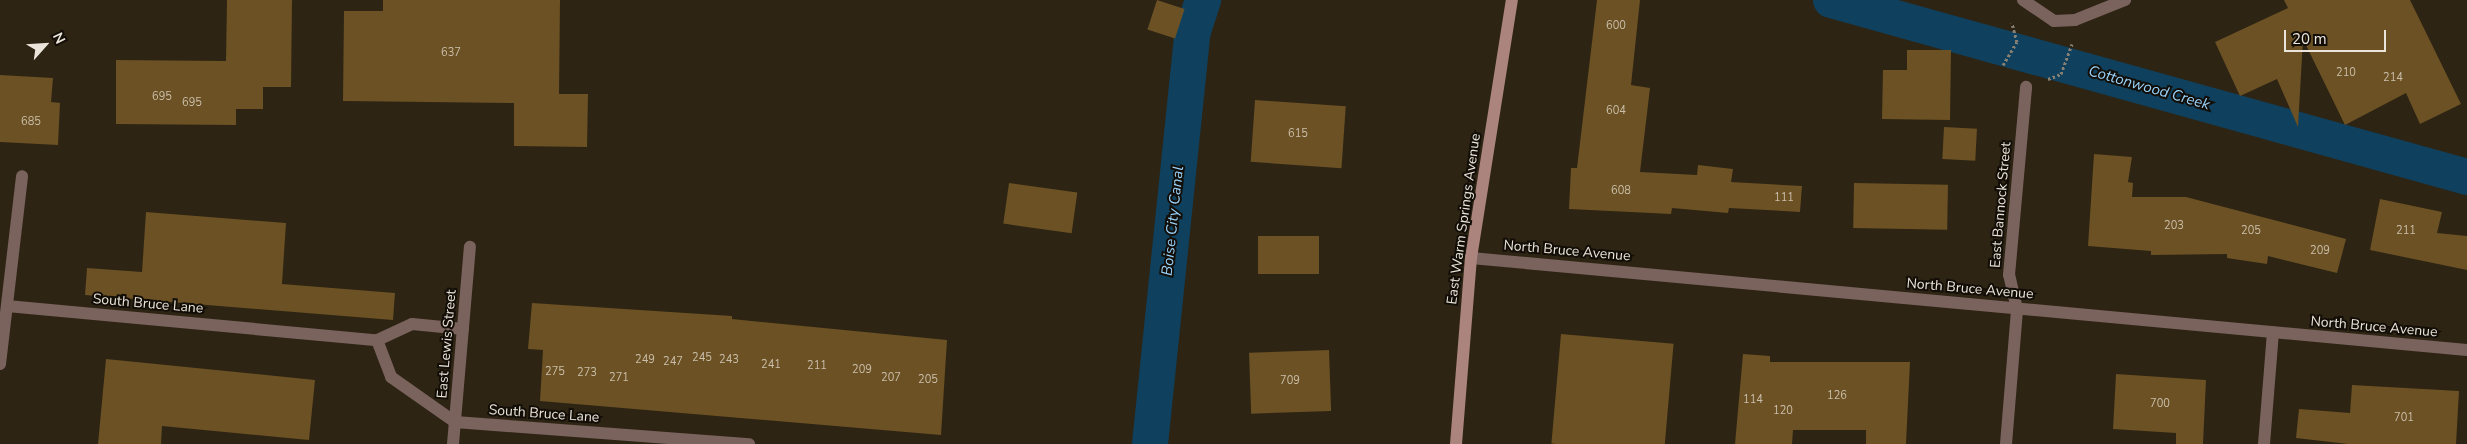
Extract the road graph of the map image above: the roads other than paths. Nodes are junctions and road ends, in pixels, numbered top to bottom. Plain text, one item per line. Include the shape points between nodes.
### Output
1 (1512, 0) edge
2 (2023, 0) edge
3 (2125, 0) edge
4 (2026, 87) dead end
5 (22, 176) dead end
6 (470, 247) dead end
7 (1471, 258) junction
8 (7, 306) junction
9 (2017, 309) junction
10 (463, 329) junction
11 (2273, 332) junction
12 (376, 340) junction
13 (2467, 350) edge
14 (0, 364) edge
15 (455, 422) junction
16 (453, 444) edge
17 (749, 444) edge
18 (1456, 444) edge
19 (2006, 444) edge
20 (2264, 444) edge

1 - 7 street, East Warm Springs Avenue
2 - 3 street via 2054,21 2075,20
4 - 9 street, East Bannock Street via 2009,275
5 - 8 street
6 - 10 street, East Lewis Street
7 - 9 street, North Bruce Avenue
7 - 18 street, East Warm Springs Avenue
8 - 12 street, South Bruce Lane
8 - 14 street
9 - 11 street, North Bruce Avenue
9 - 19 street, East Bannock Street
10 - 12 street, South Bruce Lane via 412,324
10 - 15 street, East Lewis Street
11 - 13 street, North Bruce Avenue
11 - 20 street
12 - 15 street via 391,377
15 - 16 street, East Lewis Street
15 - 17 street, South Bruce Lane

